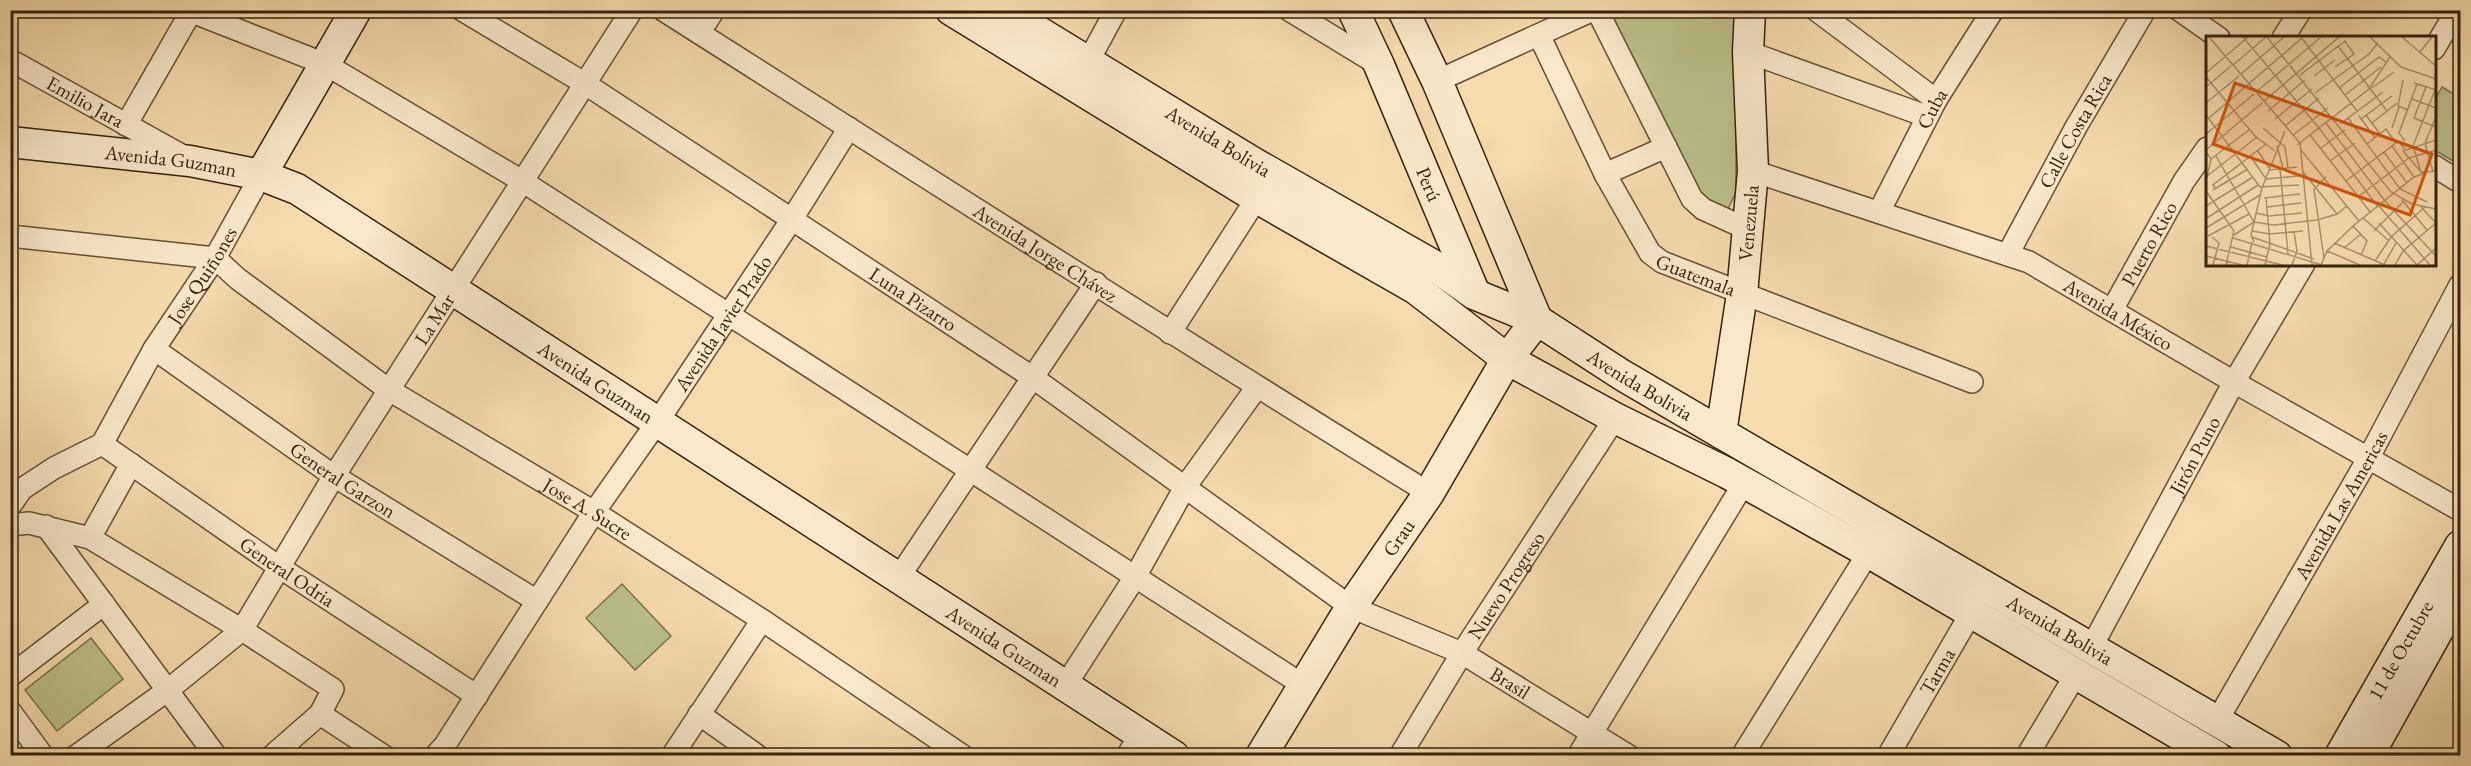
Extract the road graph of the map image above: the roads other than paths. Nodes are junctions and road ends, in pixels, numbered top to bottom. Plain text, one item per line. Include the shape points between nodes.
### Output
1 (356, 10) edge
2 (462, 10) edge
3 (632, 10) edge
4 (663, 10) edge
5 (714, 10) edge
6 (951, 10) edge
7 (1003, 10) edge
8 (1116, 10) edge
9 (1288, 10) edge
10 (1353, 10) edge
11 (1403, 10) edge
12 (1595, 10) edge
13 (1750, 10) edge
14 (1816, 10) edge
15 (2145, 10) edge
16 (2179, 10) edge
17 (2301, 10) edge
18 (2457, 10) edge
19 (190, 11) edge
20 (1992, 11) edge
21 (699, 33) junction
22 (1539, 35) junction
23 (2216, 36) edge
24 (2284, 36) edge
25 (2435, 46) edge
26 (1748, 52) junction
27 (10, 60) edge
28 (325, 64) junction
29 (1379, 65) junction
30 (1082, 73) junction
31 (1437, 81) junction
32 (584, 83) junction
33 (1931, 108) junction
34 (126, 125) junction
35 (849, 128) junction
36 (10, 142) edge
37 (1666, 147) junction
38 (2206, 149) edge
39 (190, 161) junction
40 (2435, 167) edge
41 (1753, 171) junction
42 (1273, 173) junction
43 (1605, 174) junction
44 (261, 176) junction
45 (522, 181) junction
46 (2460, 182) edge
47 (1257, 198) junction
48 (1879, 212) junction
49 (792, 219) junction
50 (1747, 229) junction
51 (10, 236) edge
52 (2008, 254) junction
53 (215, 258) junction
54 (2303, 266) edge
55 (1096, 283) junction
56 (2460, 285) edge
57 (453, 289) junction
58 (1474, 294) junction
59 (1742, 294) junction
60 (2112, 310) junction
61 (729, 314) junction
62 (1537, 320) junction
63 (1170, 333) junction
64 (154, 349) junction
65 (1507, 359) junction
66 (1032, 377) junction
67 (1972, 382) dead end
68 (2234, 382) junction
69 (1257, 387) junction
70 (389, 390) junction
71 (1615, 418) junction
72 (658, 421) junction
73 (1720, 434) junction
74 (102, 444) junction
75 (2369, 457) junction
76 (130, 464) junction
77 (970, 471) junction
78 (334, 476) junction
79 (1744, 483) junction
80 (1185, 487) junction
81 (1429, 493) junction
82 (10, 506) edge
83 (2460, 510) edge
84 (594, 512) junction
85 (10, 525) edge
86 (46, 526) junction
87 (90, 538) junction
88 (1876, 540) junction
89 (2460, 546) edge
90 (279, 567) junction
91 (899, 577) junction
92 (1135, 577) junction
93 (1986, 587) junction
94 (2460, 591) edge
95 (537, 601) junction
96 (104, 604) junction
97 (1352, 607) junction
98 (1970, 613) junction
99 (762, 620) junction
100 (242, 630) junction
101 (2091, 648) junction
102 (1462, 653) junction
103 (2076, 674) junction
104 (10, 676) edge
105 (1303, 685) junction
106 (1065, 686) junction
107 (168, 690) junction
108 (477, 696) junction
109 (10, 711) edge
110 (320, 714) junction
111 (699, 714) junction
112 (2217, 721) junction
113 (1592, 733) junction
114 (1133, 745) edge
115 (356, 747) edge
116 (446, 752) edge
117 (2205, 753) edge
118 (43, 756) edge
119 (76, 756) edge
120 (216, 756) edge
121 (272, 756) edge
122 (384, 756) edge
123 (672, 756) edge
124 (758, 756) edge
125 (963, 756) edge
126 (1174, 756) edge
127 (1261, 756) edge
128 (1400, 756) edge
129 (1578, 756) edge
130 (1629, 756) edge
131 (1742, 756) edge
132 (1888, 756) edge
133 (2027, 756) edge
134 (2277, 756) edge
135 (2340, 756) edge
136 (2368, 756) edge

1 - 28 street, Jose Quiñones
2 - 32 street, Luna Pizarro
3 - 32 street, La Mar
4 - 21 street, Avenida Jorge Chávez
5 - 21 street
6 - 30 street, Avenida Bolivia
7 - 30 street, Avenida Bolivia
8 - 30 street
9 - 29 street
10 - 29 street, Perú
11 - 31 street
12 - 22 street
12 - 37 street
13 - 26 street, Venezuela
14 - 33 street
15 - 52 street, Calle Costa Rica
16 - 23 street
17 - 24 street
18 - 25 street
19 - 28 street
19 - 34 street
20 - 33 street, Cuba
21 - 35 street, Avenida Jorge Chávez
22 - 31 street
22 - 43 street, Guatemala
26 - 33 street
26 - 41 street, Venezuela
27 - 34 street, Emilio Jara
28 - 44 street, Jose Quiñones
28 - 45 street
29 - 58 street, Perú
30 - 42 street, Avenida Bolivia
30 - 47 street, Avenida Bolivia
31 - 62 street
32 - 45 street, La Mar
32 - 49 street, Luna Pizarro
33 - 48 street, Cuba
34 - 39 street, Emilio Jara
35 - 49 street, Avenida Javier Prado
35 - 55 street, Avenida Jorge Chávez
36 - 39 street, Avenida Guzman
37 - 43 street
37 - 50 street via 1697,204
38 - 60 street, Puerto Rico via 2184,181
39 - 44 street, Avenida Guzman
40 - 46 street
41 - 48 street, Avenida México
41 - 50 street, Venezuela
42 - 47 street
42 - 58 street, Avenida Bolivia via 1433,265
43 - 59 street, Guatemala via 1650,253 1662,262
44 - 53 street, Jose Quiñones
44 - 57 street, Avenida Guzman via 297,189
45 - 57 street, La Mar
45 - 61 street
47 - 63 street
47 - 65 street, Avenida Bolivia via 1416,289
48 - 52 street, Avenida México
49 - 61 street, Avenida Javier Prado
49 - 66 street, Luna Pizarro
50 - 59 street, Venezuela
51 - 53 street
52 - 60 street, Avenida México
53 - 64 street, Jose Quiñones
53 - 70 street, Jose A. Sucre
54 - 68 street, Jirón Puno
55 - 63 street, Avenida Jorge Chávez
55 - 66 street
56 - 75 street, Avenida Las Americas
57 - 70 street, La Mar
57 - 72 street, Avenida Guzman
58 - 62 street, Avenida Bolivia
58 - 65 street, Perú
59 - 67 street, Guatemala
59 - 73 street, Venezuela
60 - 68 street, Avenida México
61 - 72 street, Avenida Javier Prado
61 - 77 street
62 - 65 street, Grau
62 - 73 street, Avenida Bolivia
63 - 69 street, Avenida Jorge Chávez
64 - 74 street, Jose Quiñones
64 - 78 street, General Garzon
65 - 71 street, Avenida Bolivia
65 - 81 street, Grau
66 - 77 street
66 - 80 street, Luna Pizarro
68 - 75 street, Avenida México
68 - 101 street, Jirón Puno
69 - 80 street
69 - 81 street, Avenida Jorge Chávez
70 - 78 street, La Mar
70 - 84 street, Jose A. Sucre
71 - 79 street, Avenida Bolivia
71 - 102 street, Nuevo Progreso
72 - 84 street, Avenida Javier Prado
72 - 91 street, Avenida Guzman
73 - 88 street, Avenida Bolivia
74 - 76 street, General Odria
74 - 82 street via 22,489
75 - 83 street, Avenida México
75 - 112 street, Avenida Las Americas
76 - 87 street
76 - 90 street, General Odria
77 - 91 street
77 - 92 street
78 - 90 street, La Mar
78 - 95 street, General Garzon
79 - 88 street, Avenida Bolivia
79 - 113 street
80 - 92 street
80 - 97 street, Luna Pizarro
81 - 97 street, Grau
84 - 95 street, Avenida Javier Prado
84 - 99 street, Jose A. Sucre
85 - 86 street
86 - 87 street
86 - 96 street
87 - 100 street
88 - 93 street, Avenida Bolivia
88 - 98 street, Avenida Bolivia
88 - 131 street
89 - 135 street, 11 de Octubre
90 - 100 street, La Mar
90 - 108 street, General Odria
91 - 106 street, Avenida Guzman
92 - 105 street
92 - 106 street
93 - 98 street, Tarma
93 - 101 street, Avenida Bolivia
94 - 136 street, 11 de Octubre
95 - 108 street, Avenida Javier Prado
96 - 104 street
96 - 107 street
97 - 102 street, Brasil
97 - 105 street, Grau
98 - 103 street, Avenida Bolivia
98 - 132 street, Tarma
99 - 111 street
99 - 125 street, Jose A. Sucre
100 - 107 street
100 - 110 street via 333,689
101 - 112 street, Avenida Bolivia
102 - 113 street, Brasil
102 - 128 street, Nuevo Progreso
103 - 117 street, Avenida Bolivia
103 - 133 street
105 - 127 street, Grau
106 - 114 street, Avenida Guzman
107 - 119 street
107 - 120 street
108 - 116 street, Avenida Javier Prado
109 - 118 street
110 - 115 street
110 - 121 street
111 - 123 street
111 - 124 street
112 - 134 street, Avenida Bolivia
113 - 129 street
113 - 130 street, Brasil
114 - 126 street, Avenida Guzman
115 - 122 street

